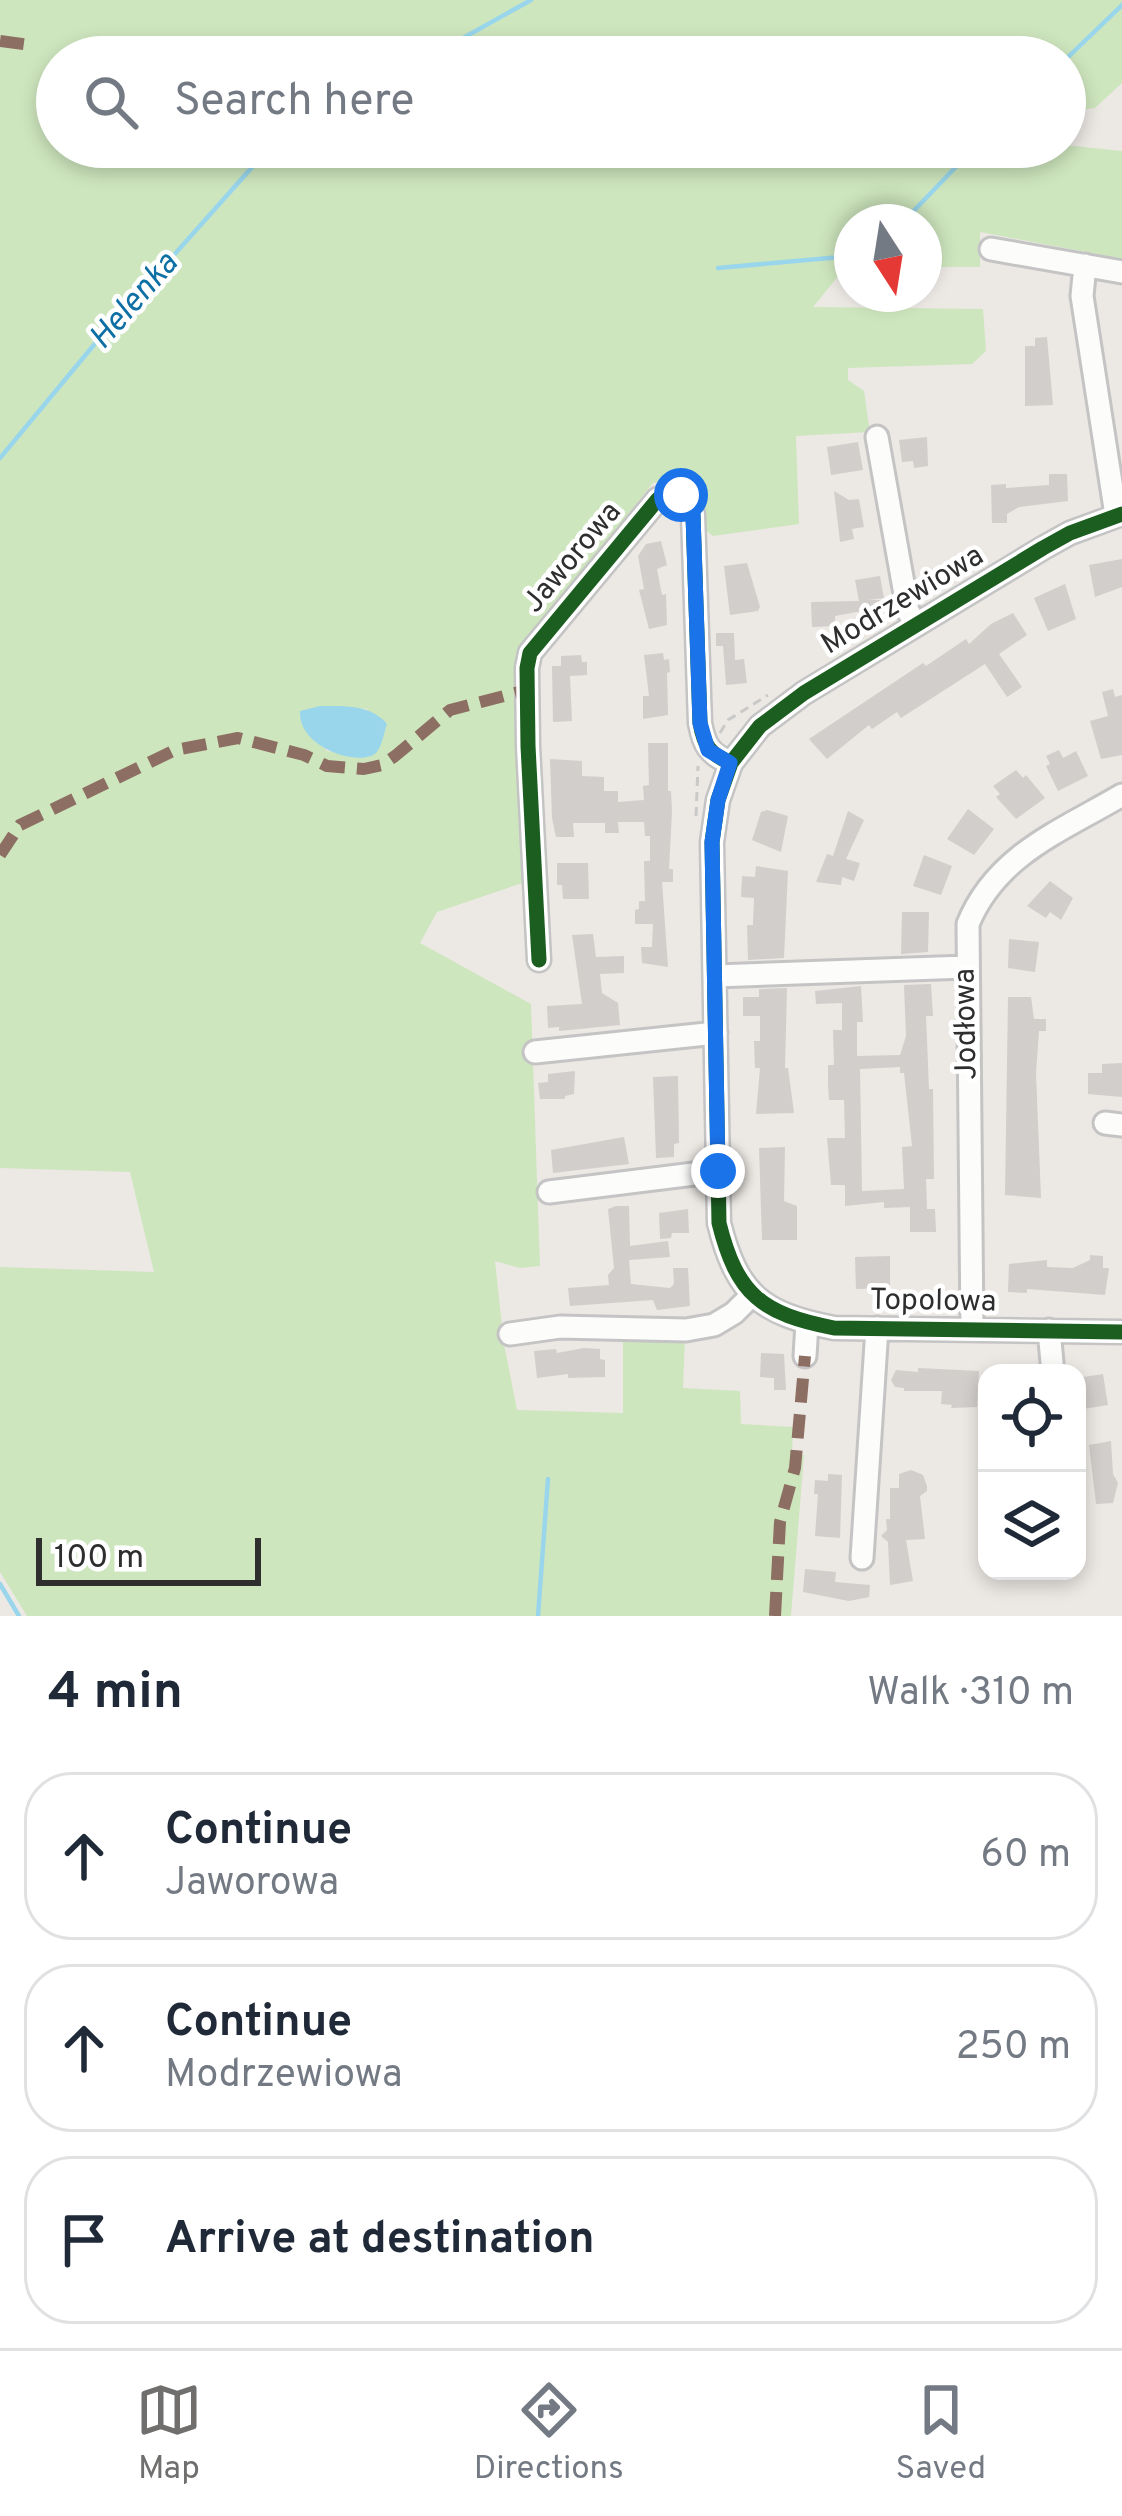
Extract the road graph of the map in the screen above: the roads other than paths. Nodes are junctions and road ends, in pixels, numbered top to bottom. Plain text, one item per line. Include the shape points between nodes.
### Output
1 (991, 249) dead end
2 (1085, 265) junction
3 (1122, 272) edge
4 (877, 437) dead end
5 (1119, 514) edge
6 (916, 625) junction
7 (730, 763) junction
8 (1122, 795) edge
9 (539, 960) dead end
10 (966, 967) junction
11 (715, 976) junction
12 (716, 1033) junction
13 (535, 1052) dead end
14 (718, 1171) junction
15 (549, 1192) dead end
16 (751, 1296) junction
17 (807, 1323) junction
18 (877, 1328) junction
19 (972, 1329) junction
20 (1049, 1330) junction
21 (1122, 1332) edge
22 (510, 1334) dead end
23 (805, 1356) dead end
24 (1051, 1364) edge
25 (862, 1558) dead end

1 - 2 street
2 - 3 street
2 - 5 street, Modrzewiowa via 1082,296
4 - 6 street, Modrzewiowa
5 - 6 street, Modrzewiowa via 1057,540
6 - 7 street, Modrzewiowa via 804,693 760,726
7 - 9 street, Jaworowa via 704,744 693,515 681,495 671,494 658,499 530,652
7 - 11 street, Modrzewiowa via 712,842
8 - 10 street, Jodłowa via 999,872 968,924
10 - 11 street
10 - 19 street, Jodłowa
11 - 12 street, Modrzewiowa
12 - 13 street
12 - 14 street, Modrzewiowa
14 - 15 street
14 - 16 street, Modrzewiowa via 725,1248
16 - 17 street, Topolowa
16 - 22 street via 714,1325 686,1330
17 - 18 street, Topolowa
17 - 23 street
18 - 19 street, Topolowa
18 - 25 street, Topolowa
19 - 20 street, Topolowa
20 - 21 street, Topolowa
20 - 24 street

